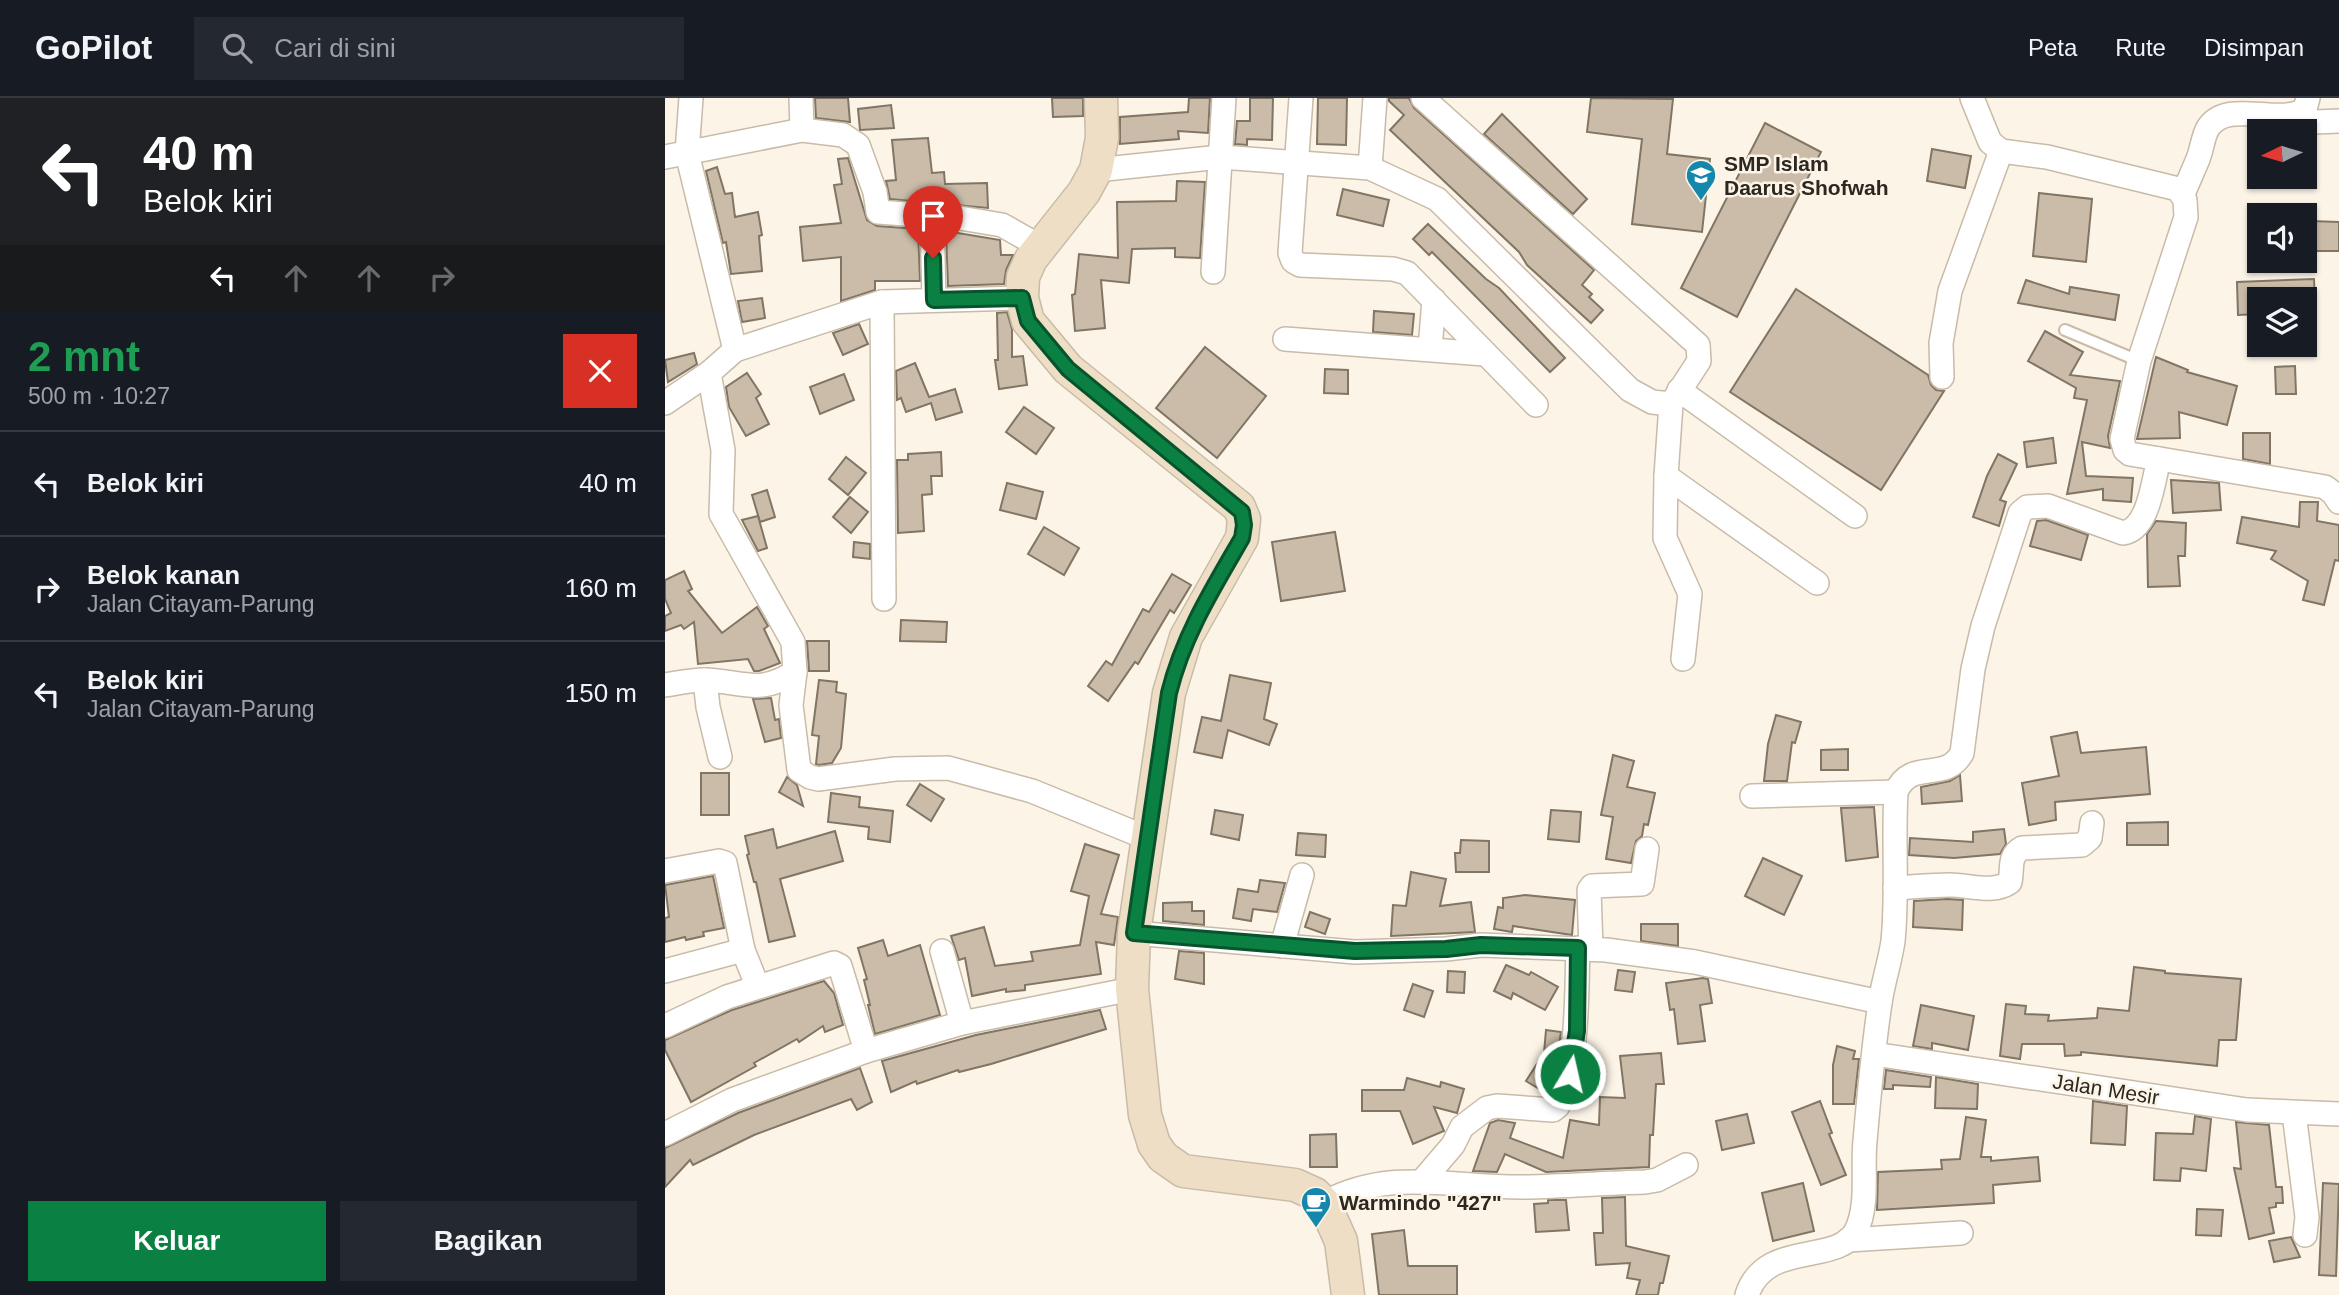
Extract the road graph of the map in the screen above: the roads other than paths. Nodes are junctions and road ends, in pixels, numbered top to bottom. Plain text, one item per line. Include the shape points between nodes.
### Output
1 (691, 98) edge
2 (801, 98) edge
3 (1101, 98) edge
4 (1224, 98) edge
5 (1301, 98) edge
6 (1375, 98) edge
7 (1423, 98) edge
8 (1972, 98) edge
9 (2302, 106) edge
10 (2339, 121) edge
11 (802, 130) junction
12 (2001, 151) junction
13 (676, 155) edge
14 (1220, 157) junction
15 (1297, 163) junction
16 (1370, 168) junction
17 (1096, 170) junction
18 (2183, 194) junction
19 (932, 216) junction
20 (1041, 247) junction
21 (1213, 272) dead end
22 (1022, 298) junction
23 (934, 300) junction
24 (1434, 300) junction
25 (882, 302) junction
26 (2065, 330) dead end
27 (1285, 339) dead end
28 (1430, 349) junction
29 (735, 350) junction
30 (1485, 354) junction
31 (2139, 361) junction
32 (709, 373) junction
33 (1942, 377) dead end
34 (1675, 397) junction
35 (665, 403) edge
36 (1536, 405) dead end
37 (2158, 459) junction
38 (1666, 476) junction
39 (2339, 502) edge
40 (1855, 516) dead end
41 (1817, 583) dead end
42 (884, 599) dead end
43 (1683, 659) dead end
44 (795, 671) junction
45 (705, 680) junction
46 (665, 685) edge
47 (720, 757) dead end
48 (1896, 792) junction
49 (1752, 796) dead end
50 (2092, 823) dead end
51 (1147, 838) junction
52 (1647, 849) dead end
53 (665, 871) edge
54 (1302, 875) dead end
55 (1895, 888) junction
56 (1134, 933) junction
57 (1282, 946) junction
58 (1584, 948) junction
59 (743, 950) junction
60 (942, 951) dead end
61 (665, 971) edge
62 (757, 985) junction
63 (1132, 989) junction
64 (1880, 1002) junction
65 (962, 1023) junction
66 (665, 1026) edge
67 (866, 1051) junction
68 (1874, 1054) junction
69 (2294, 1114) junction
70 (2339, 1114) edge
71 (665, 1134) edge
72 (1686, 1165) dead end
73 (1423, 1180) junction
74 (1324, 1203) junction
75 (1961, 1233) dead end
76 (2305, 1235) dead end
77 (1848, 1240) junction
78 (1348, 1295) edge
79 (1748, 1295) edge

1 - 13 street
2 - 11 street
3 - 17 street via 1102,138
4 - 14 street
5 - 15 street
6 - 16 street
7 - 34 street via 1698,345 1699,361
8 - 12 street via 1990,142
9 - 10 street via 2315,122
9 - 18 street via 2287,117 2254,112 2223,116 2209,127
11 - 13 street
11 - 19 street via 843,135 858,145 878,212
12 - 18 street via 2047,157
12 - 33 street via 1950,291 1941,343
13 - 29 street
14 - 15 street
14 - 17 street
14 - 21 street
15 - 16 street
15 - 24 street via 1293,261 1401,271
16 - 34 street via 1437,199 1630,390 1652,402
17 - 20 street
18 - 31 street via 2186,217
19 - 20 street via 1002,225
19 - 23 street
20 - 22 street via 1024,277
22 - 23 street
22 - 51 street via 1028,321 1068,369 1239,507 1244,519 1242,538 1186,637 1176,666
23 - 25 street
24 - 28 street
24 - 30 street
25 - 29 street
25 - 42 street
26 - 31 lane
27 - 28 street
28 - 30 street
29 - 32 street
30 - 36 street
31 - 37 street via 2123,445 2130,453
32 - 35 street
32 - 44 street via 723,450 721,514 793,642
34 - 38 street
34 - 40 street
37 - 39 street via 2325,487
37 - 48 street via 2142,524 2133,532 2123,533 2037,505 2019,513 1973,669 1962,753 1952,766 1909,774
38 - 41 street
38 - 43 street via 1665,538 1690,594
44 - 45 street via 780,682 754,687
44 - 51 street via 791,705 797,761 810,778 948,768 1032,791
45 - 46 street
45 - 47 street
48 - 49 street
48 - 55 street
50 - 55 street via 2090,838 2082,845 2016,852 2010,882 2005,885
51 - 56 street
52 - 58 street via 1641,884 1597,884 1589,890
53 - 59 street via 725,863
54 - 57 street
55 - 64 street via 1893,941
56 - 57 street
56 - 63 street
57 - 58 street via 1355,951 1481,945
58 - 64 street via 1695,962
58 - 73 street via 1570,1074 1557,1106 1553,1110 1487,1108 1462,1126 1453,1145
59 - 61 street
59 - 62 street
60 - 65 street
62 - 66 street
62 - 67 street via 837,964
63 - 65 street
63 - 74 street via 1145,1115 1163,1157 1195,1175 1306,1188
64 - 68 street
65 - 67 street
67 - 71 street via 732,1100
68 - 69 street, Jalan Mesir
68 - 77 street via 1862,1209
69 - 70 street, Jalan Mesir
69 - 76 street via 2307,1217
72 - 73 street via 1645,1182 1526,1187
73 - 74 street via 1355,1189
74 - 78 street via 1341,1241
75 - 77 street
77 - 79 street via 1770,1265 1755,1278

